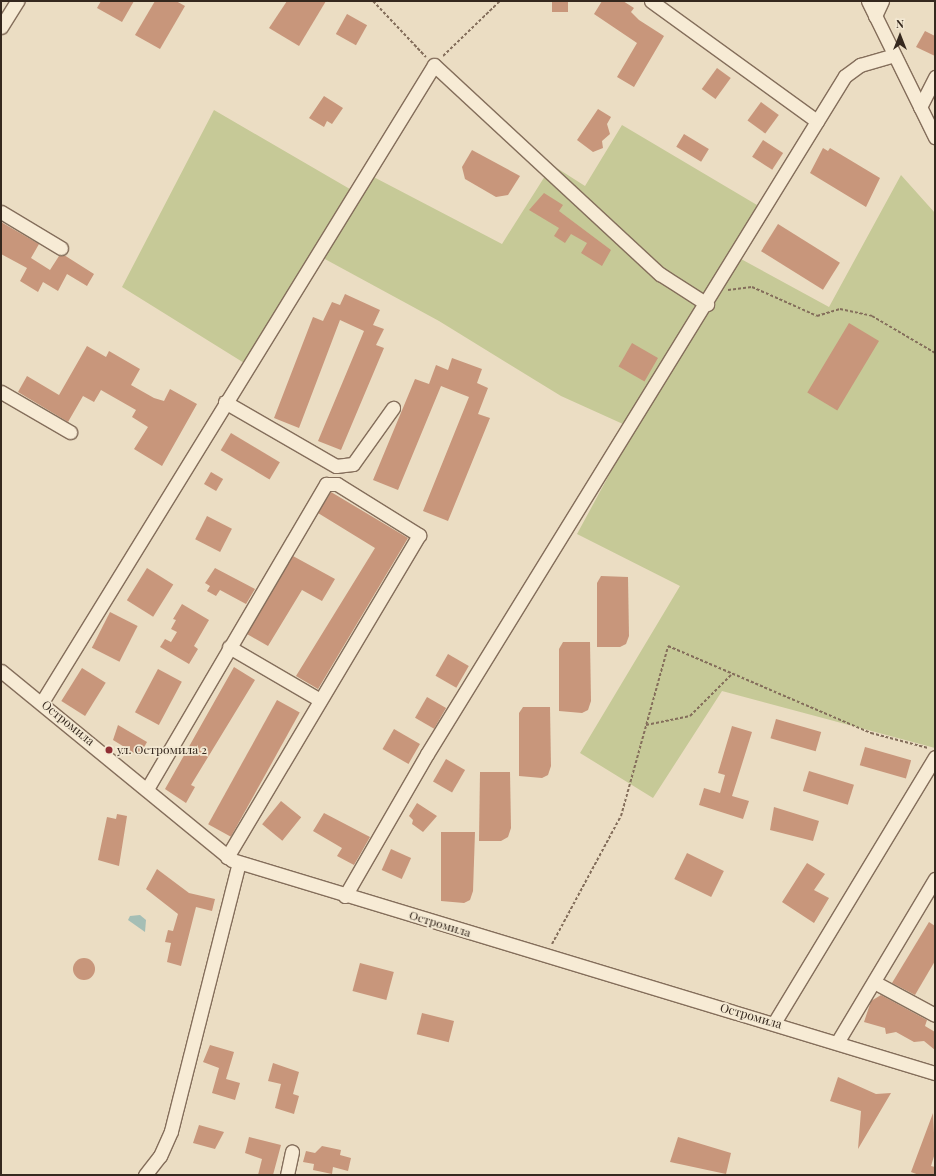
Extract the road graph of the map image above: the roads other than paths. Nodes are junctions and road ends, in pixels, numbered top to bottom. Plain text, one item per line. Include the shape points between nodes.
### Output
1 (17, 1) edge
2 (650, 1) edge
3 (868, 1) edge
4 (882, 1) edge
5 (875, 16) junction
6 (1, 27) edge
7 (894, 55) junction
8 (935, 77) edge
9 (920, 107) junction
10 (817, 121) junction
11 (935, 137) edge
12 (1, 212) edge
13 (61, 248) dead end
14 (707, 304) junction
15 (1, 392) edge
16 (225, 402) junction
17 (393, 408) dead end
18 (70, 432) dead end
19 (229, 647) junction
20 (1, 671) edge
21 (320, 700) junction
22 (42, 702) junction
23 (935, 757) edge
24 (148, 789) junction
25 (227, 857) junction
26 (239, 863) junction
27 (935, 879) edge
28 (345, 896) junction
29 (874, 982) junction
30 (935, 1015) edge
31 (774, 1023) junction
32 (838, 1042) junction
33 (935, 1073) edge
34 (292, 1152) dead end
35 (145, 1175) edge
36 (287, 1175) edge

1 - 6 street
2 - 10 street
3 - 5 street
4 - 5 street
5 - 7 street
7 - 9 street
7 - 10 street via 860,65 845,76
8 - 9 street
9 - 11 street
10 - 14 street
12 - 13 street
14 - 16 street via 660,274 434,65
14 - 28 street via 427,754
15 - 18 street
16 - 17 street via 336,466 353,464
16 - 22 street
19 - 21 street
19 - 21 street via 326,484 337,484 419,535
19 - 24 street
20 - 22 street, Остромила
21 - 25 street
22 - 24 street, Остромила
23 - 31 street
24 - 25 street, Остромила
25 - 26 street, Остромила
26 - 28 street, Остромила
26 - 35 street via 171,1131 160,1156
27 - 29 street
28 - 31 street, Остромила
29 - 30 street
29 - 32 street
31 - 32 street, Остромила
32 - 33 street, Остромила
34 - 36 street

